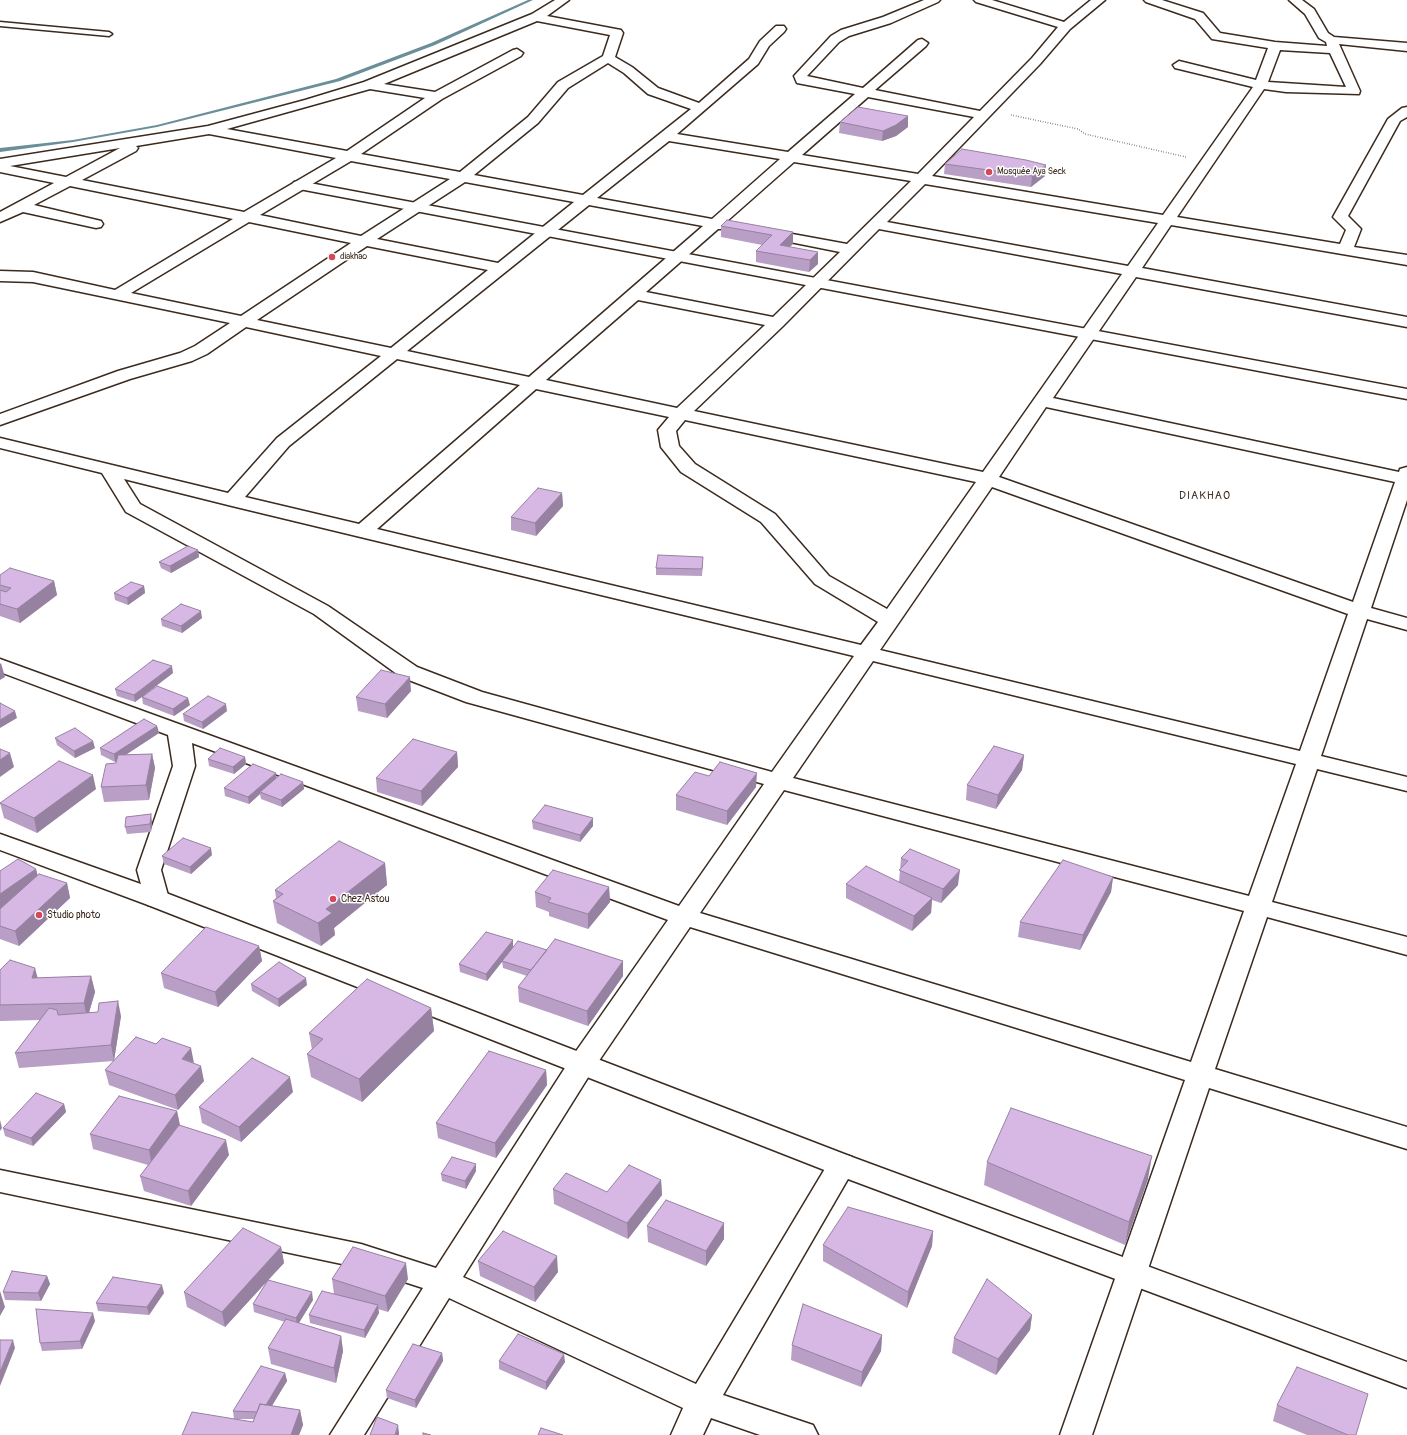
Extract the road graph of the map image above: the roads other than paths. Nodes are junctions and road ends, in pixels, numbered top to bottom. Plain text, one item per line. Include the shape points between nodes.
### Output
1 (563, 0) edge
2 (934, 0) edge
3 (980, 0) edge
4 (1026, 0) edge
5 (1099, 0) edge
6 (1150, 0) edge
7 (1295, 0) edge
8 (1032, 14) junction
9 (536, 17) junction
10 (0, 24) edge
11 (1066, 26) junction
12 (780, 29) dead end
13 (109, 34) dead end
14 (922, 43) dead end
15 (1333, 45) junction
16 (1275, 46) junction
17 (1407, 47) edge
18 (517, 52) dead end
19 (608, 58) junction
20 (1179, 65) dead end
21 (369, 84) junction
22 (1261, 85) junction
23 (864, 93) junction
24 (437, 96) junction
25 (701, 108) junction
26 (1407, 111) edge
27 (984, 113) junction
28 (209, 130) junction
29 (666, 136) junction
30 (144, 141) junction
31 (349, 156) junction
32 (791, 157) junction
33 (0, 163) edge
34 (0, 168) edge
35 (463, 177) junction
36 (921, 179) junction
37 (69, 182) junction
38 (299, 185) junction
39 (586, 200) junction
40 (22, 207) junction
41 (414, 207) junction
42 (246, 217) junction
43 (0, 218) edge
44 (1167, 220) junction
45 (96, 224) dead end
46 (715, 224) junction
47 (875, 224) junction
48 (737, 228) edge
49 (752, 231) edge
50 (546, 232) junction
51 (364, 240) junction
52 (850, 249) junction
53 (1345, 250) junction
54 (677, 257) junction
55 (1407, 260) edge
56 (501, 268) junction
57 (1132, 272) junction
58 (0, 276) edge
59 (816, 283) junction
60 (634, 294) junction
61 (117, 295) junction
62 (243, 322) junction
63 (1407, 322) edge
64 (777, 323) junction
65 (1088, 334) junction
66 (394, 354) junction
67 (533, 383) junction
68 (1407, 394) edge
69 (1042, 401) junction
70 (681, 414) junction
71 (0, 420) edge
72 (0, 443) edge
73 (109, 470) junction
74 (1406, 477) edge
75 (988, 479) junction
76 (232, 500) junction
77 (363, 531) junction
78 (1359, 611) junction
79 (890, 620) junction
80 (1407, 624) edge
81 (867, 653) junction
82 (0, 665) edge
83 (179, 732) junction
84 (1308, 760) junction
85 (778, 781) junction
86 (1407, 784) edge
87 (0, 842) edge
88 (157, 899) junction
89 (1258, 907) junction
90 (684, 917) junction
91 (1407, 946) edge
92 (582, 1064) junction
93 (1200, 1076) junction
94 (1407, 1138) edge
95 (842, 1165) junction
96 (0, 1181) edge
97 (1132, 1273) junction
98 (444, 1282) junction
99 (1407, 1375) edge
100 (702, 1402) junction
101 (346, 1435) edge
102 (687, 1435) edge
103 (802, 1435) edge
104 (1076, 1435) edge

1 - 9 street
2 - 23 street via 887,20 845,33 835,39 800,76 802,80
3 - 8 street
4 - 8 street
5 - 11 street
6 - 16 street via 1199,16 1216,36
7 - 15 street via 1310,12 1323,35
8 - 11 street
9 - 19 street via 617,34
9 - 21 street
10 - 13 lane
11 - 27 street via 1036,61
12 - 25 street via 764,44 754,61
14 - 23 street
15 - 16 street
15 - 17 street
15 - 22 street via 1354,91
16 - 22 street
18 - 24 street
19 - 25 street via 654,91
19 - 35 street via 563,86 533,120
20 - 22 street
21 - 24 street
21 - 28 street
22 - 44 street
23 - 27 street
23 - 32 street
24 - 31 street
25 - 29 street
26 - 53 street via 1395,119 1340,217 1354,229
27 - 36 street
28 - 30 street
28 - 31 street
29 - 32 street
29 - 39 street
30 - 33 street
30 - 37 street
31 - 35 street
31 - 38 street
32 - 36 street
32 - 46 street
34 - 37 street
35 - 39 street
35 - 41 street
36 - 44 street
36 - 47 street
37 - 40 street
37 - 42 street
38 - 41 street
38 - 42 street
39 - 46 street
39 - 50 street
40 - 43 street
40 - 45 street
41 - 50 street
41 - 51 street
42 - 51 street
42 - 61 street
44 - 53 street
44 - 57 street
46 - 48 street
46 - 54 street
47 - 52 street
47 - 57 street
49 - 52 street
50 - 54 street
50 - 56 street
51 - 56 street
51 - 62 street
52 - 59 street
53 - 55 street
54 - 59 street
54 - 60 street
56 - 66 street
57 - 63 street
57 - 65 street
58 - 61 street via 33,277
59 - 64 street
59 - 65 street
60 - 64 street
60 - 67 street
61 - 62 street
62 - 66 street
62 - 71 street via 186,357 124,375
64 - 70 street
65 - 68 street
65 - 69 street
66 - 67 street
66 - 76 street via 284,442
67 - 70 street
67 - 77 street
69 - 74 street
69 - 75 street
70 - 75 street
70 - 79 street via 667,430 670,447 688,468 768,518 822,580
72 - 73 street
73 - 76 street
73 - 85 street via 133,508 321,610 409,672 474,697
74 - 78 street
75 - 78 street
75 - 79 street
76 - 77 street
77 - 81 street
78 - 80 street
78 - 84 street
79 - 81 street
81 - 84 street
81 - 85 street
82 - 83 street
83 - 88 street via 184,766 149,870
83 - 90 street
84 - 86 street
84 - 89 street
85 - 89 street
85 - 90 street
87 - 88 street
88 - 92 street
89 - 91 street
89 - 93 street
90 - 92 street
90 - 93 street
92 - 95 street
92 - 98 street
93 - 94 street
93 - 97 street
95 - 97 street
95 - 100 street
96 - 98 street via 361,1256
97 - 99 street
97 - 104 street
98 - 100 street
98 - 101 street
100 - 102 street
100 - 103 street

